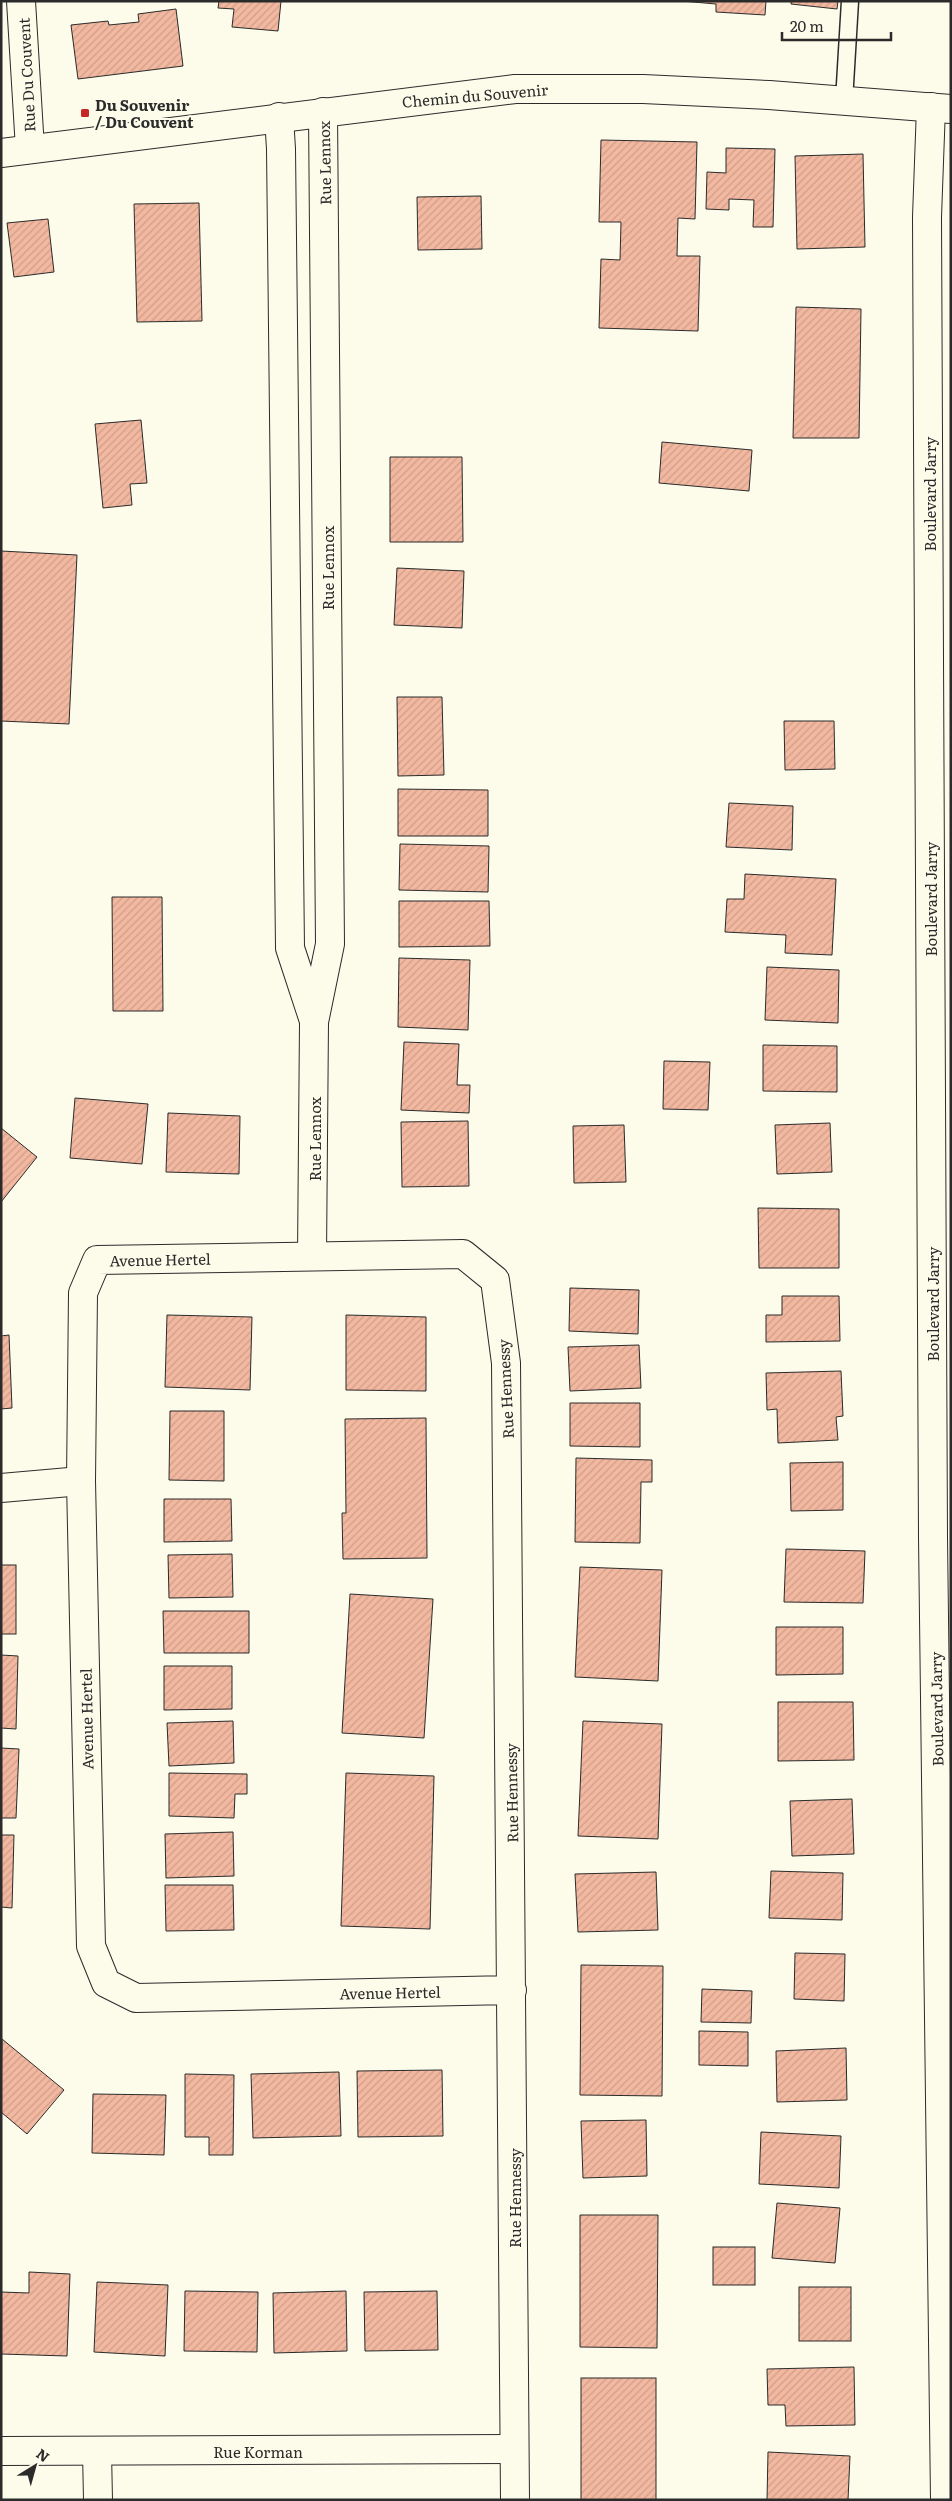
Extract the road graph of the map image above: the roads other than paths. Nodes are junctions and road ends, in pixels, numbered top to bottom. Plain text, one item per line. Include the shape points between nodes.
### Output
1 (21, 1) edge
2 (850, 1) edge
3 (844, 101) junction
4 (941, 108) edge
5 (323, 112) junction
6 (279, 117) junction
7 (30, 149) junction
8 (1, 153) edge
9 (314, 1022) junction
10 (312, 1256) junction
11 (81, 1481) junction
12 (1, 1488) edge
13 (512, 1990) junction
14 (946, 2244) edge
15 (514, 2449) junction
16 (1, 2451) edge
17 (97, 2452) junction
18 (98, 2500) edge
19 (515, 2500) edge
20 (945, 2500) edge

1 - 7 street, Rue Du Couvent
2 - 3 lane
3 - 4 street, Chemin du Souvenir
3 - 5 street, Chemin du Souvenir via 643,89 515,89
4 - 14 street, Boulevard Jarry via 927,217 933,1537
5 - 6 street, Chemin du Souvenir
5 - 9 street, Rue Lennox via 330,944
6 - 7 street, Chemin du Souvenir
6 - 9 street, Rue Lennox via 282,149 290,948
7 - 8 street, Chemin du Souvenir
9 - 10 street, Rue Lennox
10 - 11 street, Avenue Hertel via 97,1260 83,1293
10 - 13 street, Rue Hennessy via 463,1254 495,1280 506,1363
11 - 12 street
11 - 13 street, Avenue Hertel via 91,1946 106,1983 136,1998
13 - 15 street, Rue Hennessy
14 - 20 street, Boulevard Jarry
15 - 17 street, Rue Korman
15 - 19 street, Rue Hennessy
16 - 17 street, Rue Korman
17 - 18 street

